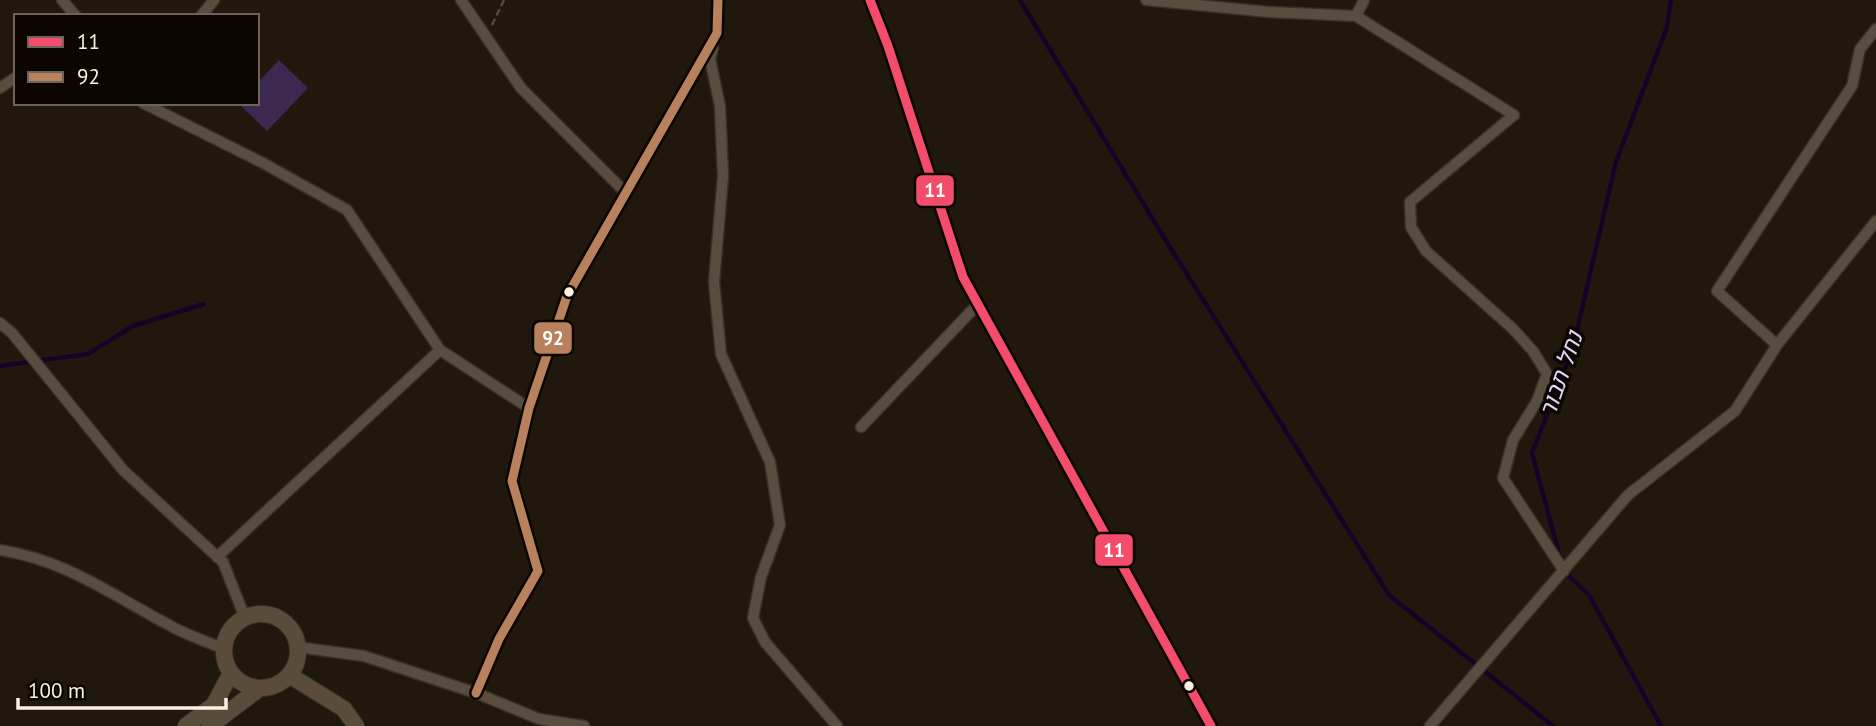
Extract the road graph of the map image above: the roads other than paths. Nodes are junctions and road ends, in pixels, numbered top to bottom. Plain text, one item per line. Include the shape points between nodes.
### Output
1 (62, 0) edge
2 (214, 0) edge
3 (461, 0) edge
4 (718, 0) edge
5 (870, 0) edge
6 (1146, 0) edge
7 (1364, 0) edge
8 (74, 14) edge
9 (203, 14) edge
10 (1356, 16) junction
11 (1876, 29) edge
12 (717, 33) junction
13 (147, 105) edge
14 (625, 192) junction
15 (1876, 221) edge
16 (978, 304) junction
17 (0, 323) edge
18 (1777, 345) junction
19 (440, 350) junction
20 (529, 408) junction
21 (861, 428) dead end
22 (0, 550) edge
23 (218, 557) junction
24 (1564, 571) junction
25 (245, 618) junction
26 (298, 647) junction
27 (224, 649) junction
28 (231, 673) junction
29 (289, 675) junction
30 (260, 688) junction
31 (476, 693) junction
32 (186, 726) edge
33 (210, 726) edge
34 (356, 726) edge
35 (584, 726) edge
36 (837, 726) edge
37 (1211, 726) edge
38 (1430, 726) edge

1 - 8 street
2 - 9 street
3 - 14 street via 521,88
4 - 12 street
5 - 16 street via 963,277
6 - 10 street
7 - 10 street
10 - 24 street via 1514,115 1410,202 1411,227 1426,251 1513,329 1547,374 1513,440 1503,478
11 - 18 street via 1860,48 1852,86 1717,291
12 - 14 street
12 - 36 street via 710,59 720,106 723,176 713,282 721,354 770,462 780,525 761,576 753,618 765,642
13 - 19 street via 347,210
14 - 20 street via 567,296
15 - 18 street
16 - 21 street
16 - 37 street
17 - 23 street via 123,470
18 - 24 street via 1735,411 1628,495
19 - 20 street
19 - 23 street
20 - 31 street via 512,481 538,570 499,639
22 - 27 street via 30,555 99,583 170,626
23 - 25 street
24 - 38 street
25 - 26 main road via 268,615 279,619
25 - 27 main road via 230,631
26 - 29 main road
26 - 31 street via 364,656
27 - 28 main road
28 - 30 main road
28 - 32 main road via 214,705
29 - 30 main road
29 - 34 main road via 344,709
30 - 33 main road
31 - 35 street via 539,719

